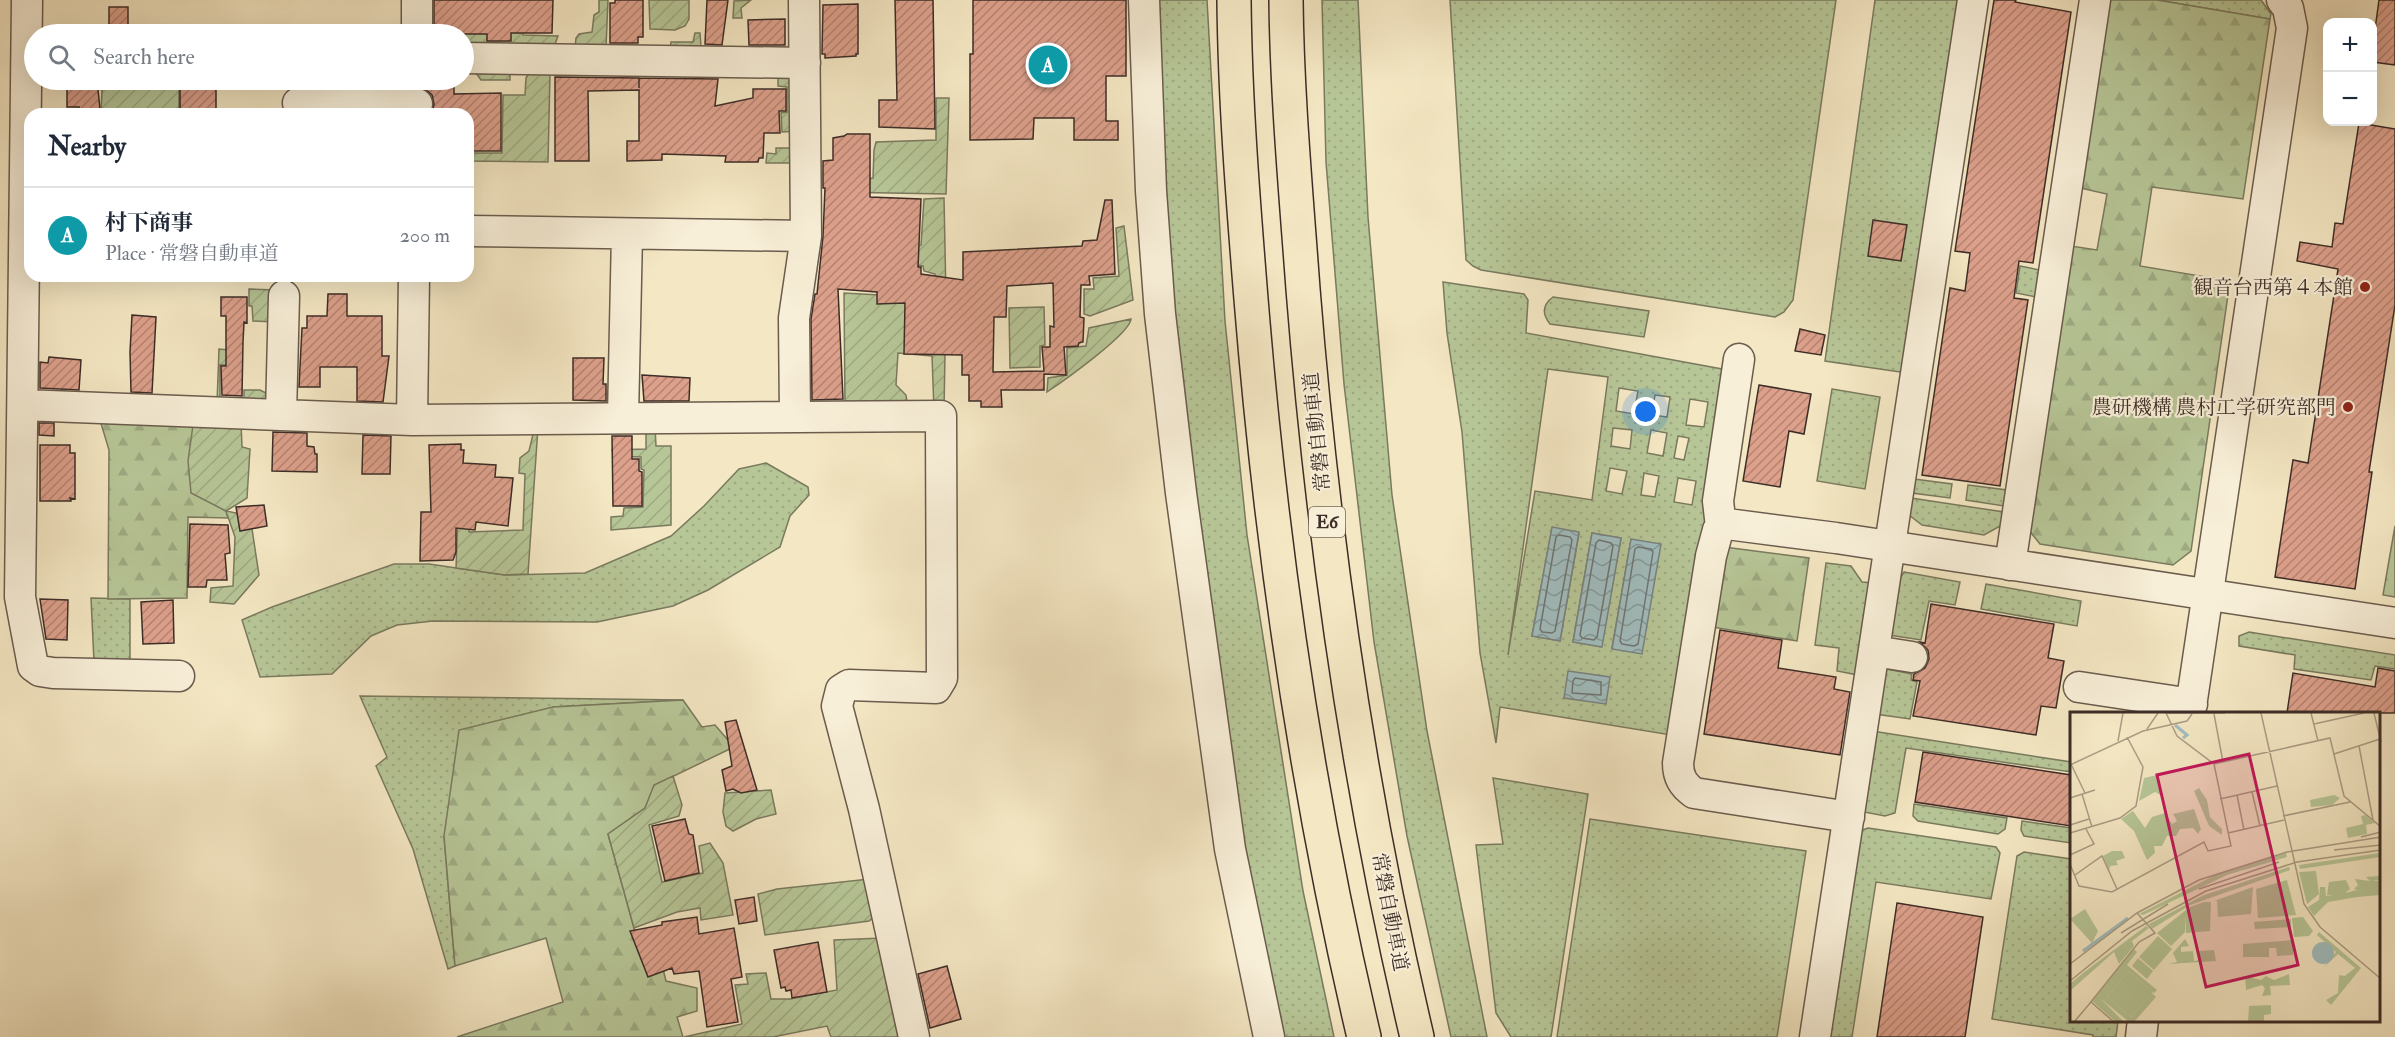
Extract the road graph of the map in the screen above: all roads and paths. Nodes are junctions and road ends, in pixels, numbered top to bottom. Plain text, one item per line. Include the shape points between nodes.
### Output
1 (27, 0) edge
2 (417, 0) edge
3 (804, 0) edge
4 (1144, 0) edge
5 (1234, 0) edge
6 (1286, 0) edge
7 (1973, 0) edge
8 (2095, 0) edge
9 (2282, 0) edge
10 (27, 24) edge
11 (417, 24) edge
12 (474, 58) edge
13 (805, 63) junction
14 (28, 90) edge
15 (417, 99) edge
16 (298, 103) dead end
17 (28, 108) edge
18 (24, 186) edge
19 (474, 231) edge
20 (627, 234) junction
21 (806, 236) junction
22 (414, 282) edge
23 (284, 296) dead end
24 (13, 301) edge
25 (1739, 359) dead end
26 (23, 405) junction
27 (281, 414) junction
28 (623, 417) junction
29 (795, 417) junction
30 (412, 420) junction
31 (0, 426) edge
32 (1721, 526) junction
33 (1890, 546) junction
34 (2010, 565) junction
35 (2208, 595) junction
36 (2395, 623) edge
37 (1874, 651) junction
38 (1912, 657) dead end
39 (179, 676) dead end
40 (2079, 687) dead end
41 (2191, 709) edge
42 (1849, 817) junction
43 (2144, 1022) edge
44 (914, 1037) edge
45 (1269, 1037) edge
46 (1364, 1037) edge
47 (1417, 1037) edge
48 (1815, 1037) edge
49 (2141, 1037) edge

1 - 10 street
2 - 11 street
3 - 13 street
4 - 45 street via 1160,314 1194,598 1230,849
5 - 46 highway via 1258,392 1283,604 1317,811
6 - 47 highway, 常磐自動車道 / E6 via 1296,203 1312,395 1337,608 1369,805
7 - 33 street
8 - 34 street
9 - 35 street via 2292,28
12 - 13 street
13 - 21 street
14 - 17 street
15 - 16 street
18 - 24 street
19 - 20 street
20 - 21 street
20 - 28 street
21 - 29 street via 794,318
22 - 30 street
23 - 27 street
24 - 26 street
25 - 32 street via 1718,501
26 - 27 street
26 - 31 street
26 - 39 street via 20,597 33,666 53,673
27 - 30 street
28 - 29 street
28 - 30 street
29 - 44 street via 941,416 942,678 936,688 849,686 841,690 837,706
32 - 33 street via 1739,524
32 - 42 street via 1711,555 1678,775 1694,793
33 - 34 street
33 - 37 street
34 - 35 street
35 - 36 street
35 - 41 street
37 - 38 street
37 - 42 street
40 - 41 street
42 - 48 street
43 - 49 street

